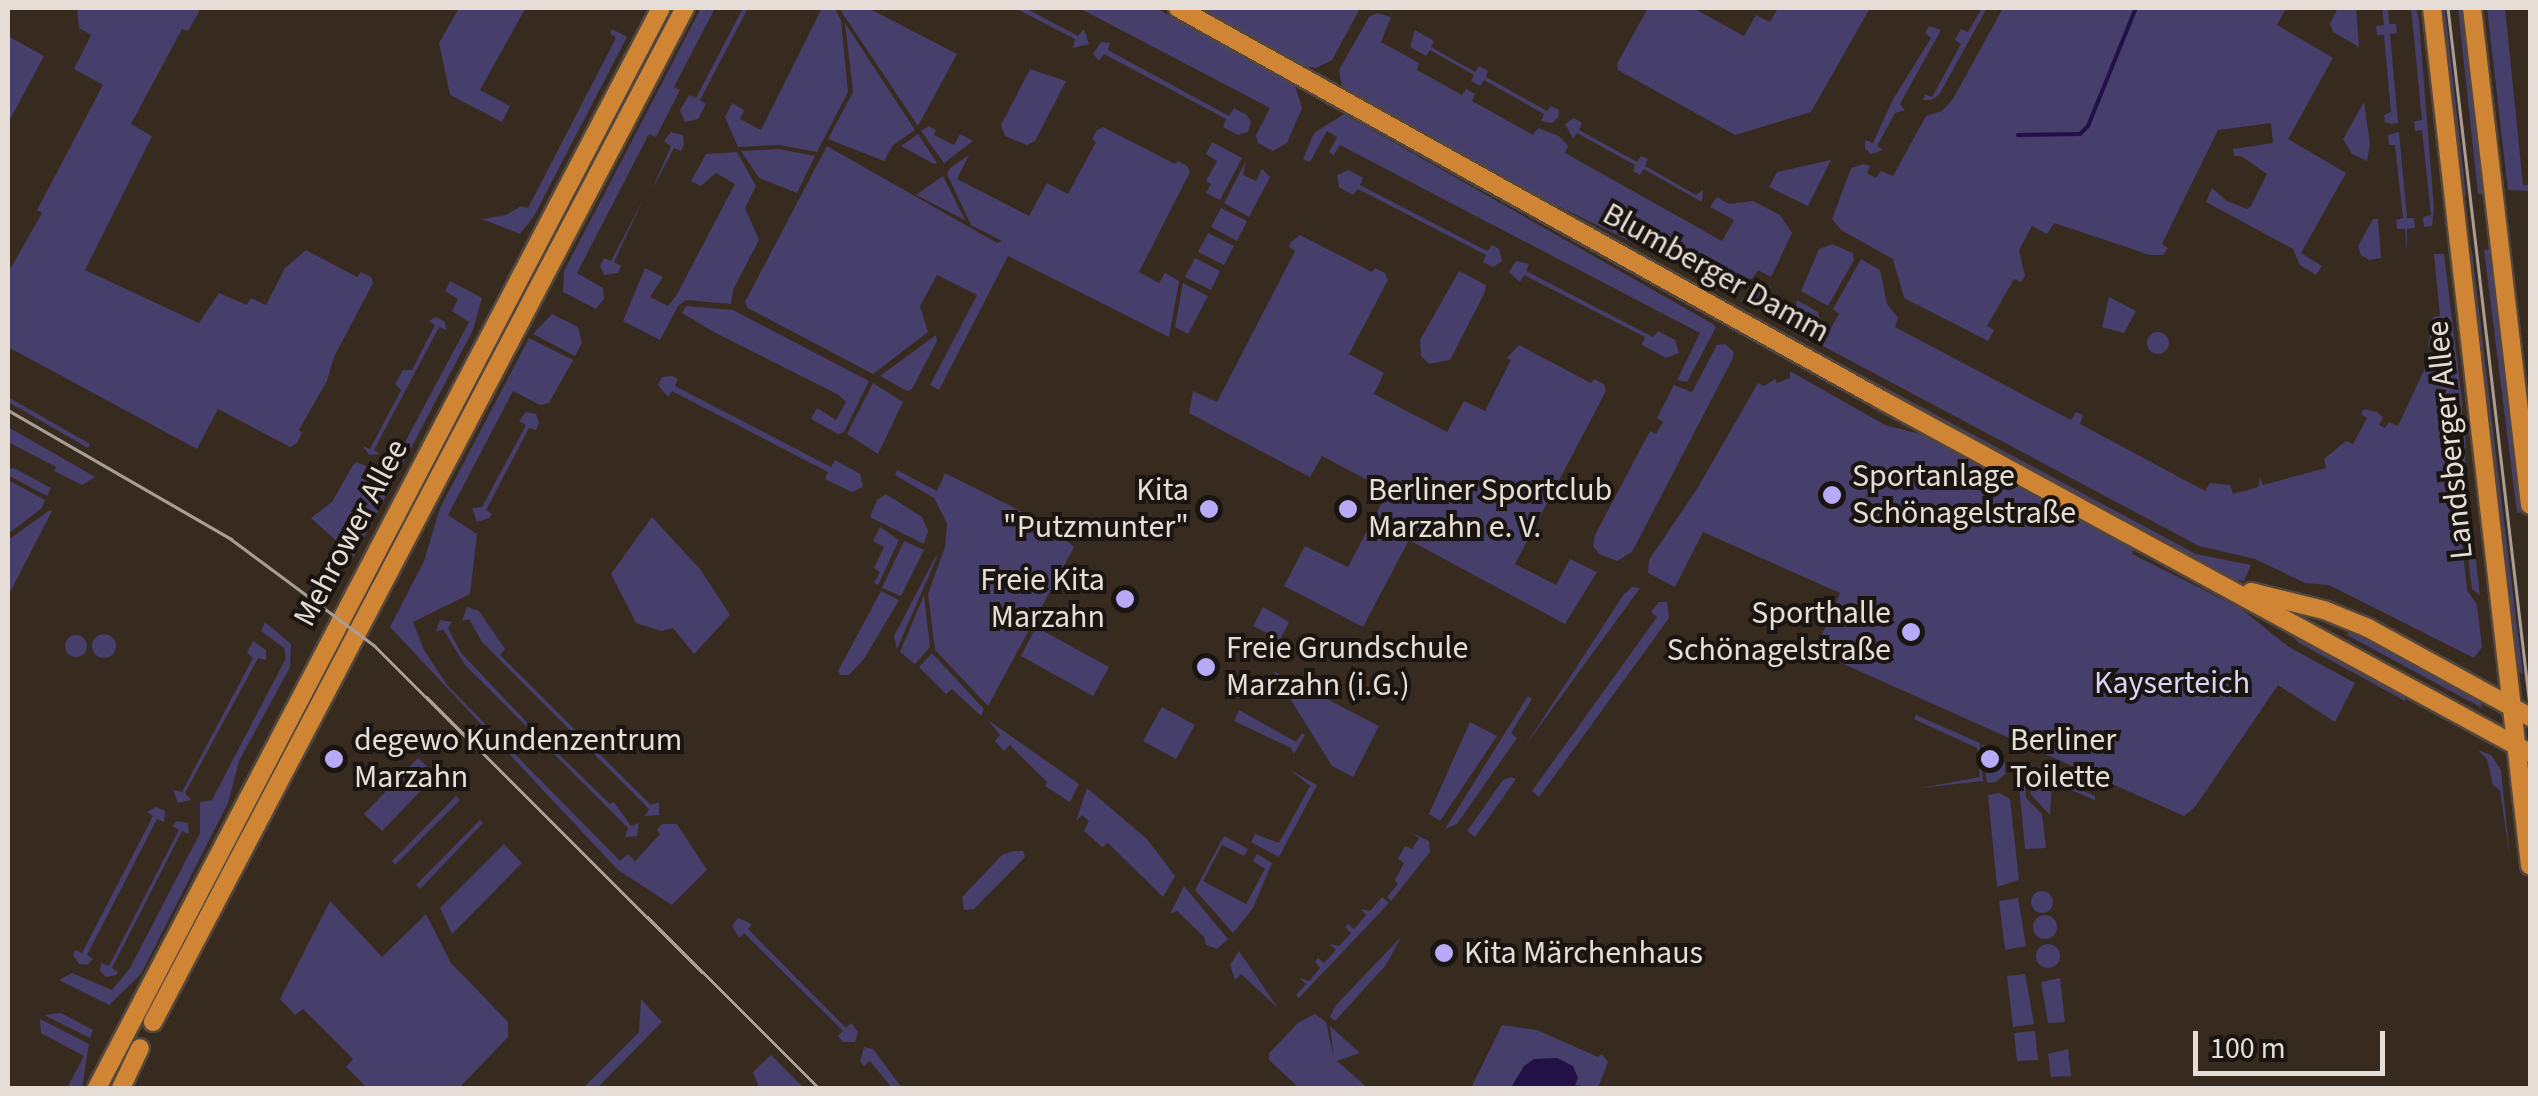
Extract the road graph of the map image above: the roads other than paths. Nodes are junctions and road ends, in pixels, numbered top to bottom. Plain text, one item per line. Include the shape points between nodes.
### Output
1 (661, 8) edge
2 (684, 8) edge
3 (1178, 8) edge
4 (2432, 8) edge
5 (2472, 8) edge
6 (2530, 505) edge
7 (2226, 586) junction
8 (2510, 704) junction
9 (2530, 717) edge
10 (2523, 749) edge
11 (2530, 866) edge
12 (154, 1022) dead end
13 (140, 1048) dead end
14 (97, 1088) edge
15 (121, 1088) edge

1 - 14 main road, Mehrower Allee
2 - 12 main road, Mehrower Allee
3 - 7 main road, Blumberger Damm
4 - 8 main road, Landsberger Allee
5 - 6 main road
7 - 8 main road, Blumberger Damm via 2368,628
7 - 10 main road, Blumberger Damm
8 - 9 main road, Blumberger Damm
8 - 10 main road, Landsberger Allee
10 - 11 main road, Landsberger Allee
13 - 15 main road

